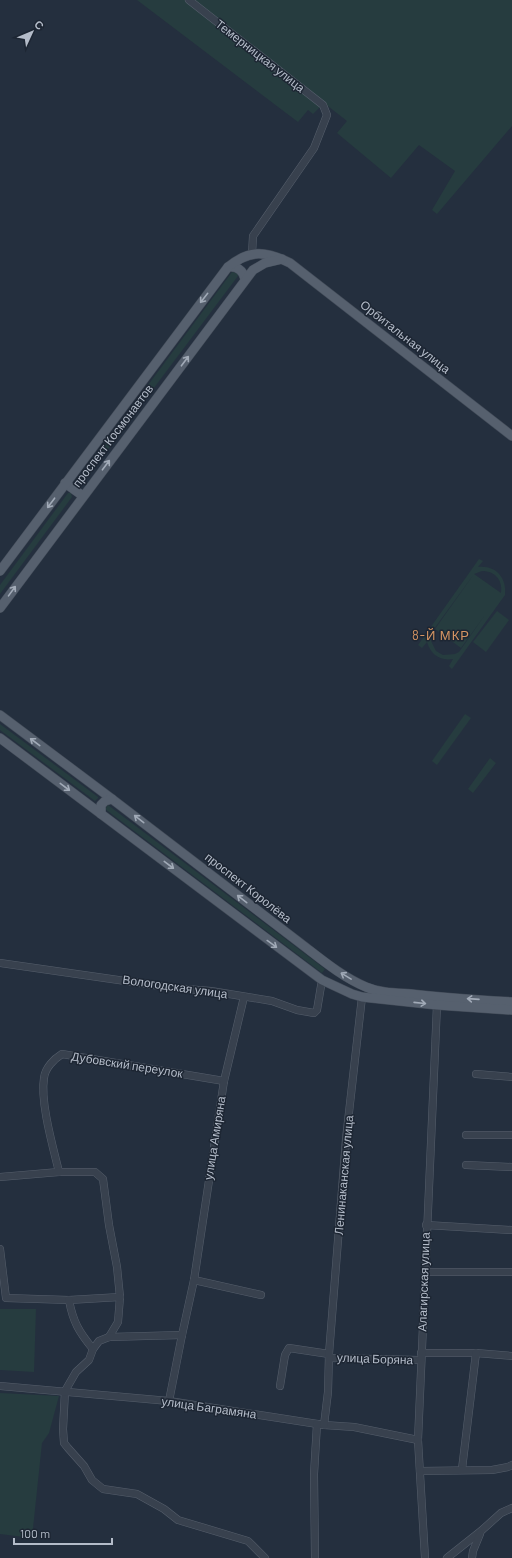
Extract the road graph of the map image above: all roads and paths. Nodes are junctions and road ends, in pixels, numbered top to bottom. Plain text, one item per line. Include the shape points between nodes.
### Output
1 (189, 0) edge
2 (252, 254) junction
3 (282, 259) junction
4 (228, 267) junction
5 (245, 279) junction
6 (512, 436) edge
7 (65, 483) junction
8 (83, 496) junction
9 (0, 571) edge
10 (0, 608) edge
11 (0, 715) edge
12 (0, 738) edge
13 (112, 799) junction
14 (101, 814) junction
15 (0, 963) edge
16 (330, 966) junction
17 (322, 980) junction
18 (362, 997) junction
19 (244, 998) junction
20 (512, 1002) edge
21 (437, 1005) junction
22 (512, 1010) edge
23 (476, 1074) dead end
24 (512, 1077) edge
25 (224, 1081) junction
26 (466, 1135) dead end
27 (512, 1135) edge
28 (466, 1165) dead end
29 (512, 1168) edge
30 (59, 1172) junction
31 (0, 1177) edge
32 (426, 1225) junction
33 (512, 1230) edge
34 (0, 1249) edge
35 (426, 1272) junction
36 (512, 1272) edge
37 (194, 1280) junction
38 (261, 1295) dead end
39 (120, 1297) junction
40 (70, 1300) junction
41 (182, 1335) junction
42 (109, 1337) junction
43 (93, 1349) junction
44 (476, 1353) junction
45 (329, 1356) junction
46 (512, 1356) edge
47 (421, 1357) junction
48 (0, 1386) edge
49 (280, 1386) dead end
50 (65, 1391) junction
51 (169, 1401) junction
52 (316, 1424) junction
53 (324, 1425) junction
54 (418, 1440) junction
55 (512, 1465) edge
56 (462, 1470) junction
57 (420, 1471) junction
58 (512, 1508) edge
59 (481, 1532) junction
60 (265, 1558) edge
61 (315, 1558) edge
62 (425, 1558) edge
63 (447, 1558) edge
64 (472, 1558) edge

1 - 2 street, Темерницкая улица via 323,105 327,114 314,148 253,236
2 - 3 main road, проспект Космонавтов via 270,254
2 - 4 main road, проспект Космонавтов
3 - 5 main road, проспект Космонавтов via 264,263
3 - 6 main road, Орбитальная улица
4 - 5 main road via 240,269
4 -> 7 main road, проспект Космонавтов
8 -> 5 main road, проспект Космонавтов
7 - 8 main road
7 -> 9 main road, проспект Космонавтов
10 -> 8 main road, проспект Космонавтов
13 -> 11 main road, проспект Королёва
12 -> 14 main road
13 - 14 main road via 101,805
16 -> 13 main road, проспект Королёва
14 -> 17 main road
15 - 19 street, Вологодская улица via 174,988 212,991
16 - 17 main road via 329,974
20 -> 16 main road, проспект Королёва via 382,991 365,987
17 - 18 main road
17 - 19 street, Вологодская улица via 317,1010 314,1013
18 -> 21 main road
18 - 45 street, Ленинаканская улица via 346,1139
19 - 25 street, улица Амиряна
21 - 22 main road
21 - 32 street, Алагирская улица
23 - 24 street
25 - 30 street, Дубовский переулок via 62,1054 53,1060 44,1076 43,1095
25 - 37 street, улица Амиряна
26 - 27 street
28 - 29 street
30 - 31 street
30 - 39 street via 95,1172 104,1179
32 - 33 street
32 - 35 street, Алагирская улица
34 - 40 street via 6,1298
35 - 36 street
35 - 47 street, Алагирская улица
37 - 38 street
37 - 41 street, улица Амиряна
39 - 40 street
39 - 42 street via 118,1322
40 - 43 street via 72,1318
41 - 42 street
41 - 51 street, улица Амиряна
42 - 43 street via 99,1341
43 - 50 street via 89,1360 76,1372
44 - 46 street, улица Боряна
44 - 47 street, улица Боряна
44 - 56 street
45 - 47 street, улица Боряна
45 - 49 street via 290,1348 285,1355
45 - 53 street, Ленинаканская улица
47 - 54 street, Алагирская улица
48 - 50 street, улица Баграмяна
50 - 51 street, улица Баграмяна
50 - 60 street via 64,1443 84,1466 92,1480 104,1489 138,1494 178,1520 248,1541
51 - 52 street, улица Баграмяна
52 - 53 street, улица Баграмяна
52 - 61 street
53 - 54 street, улица Баграмяна via 354,1427
54 - 57 street, Алагирская улица
55 - 56 street via 492,1470
56 - 57 street
57 - 62 street, Алагирская улица
58 - 59 street
59 - 63 street
59 - 64 street

